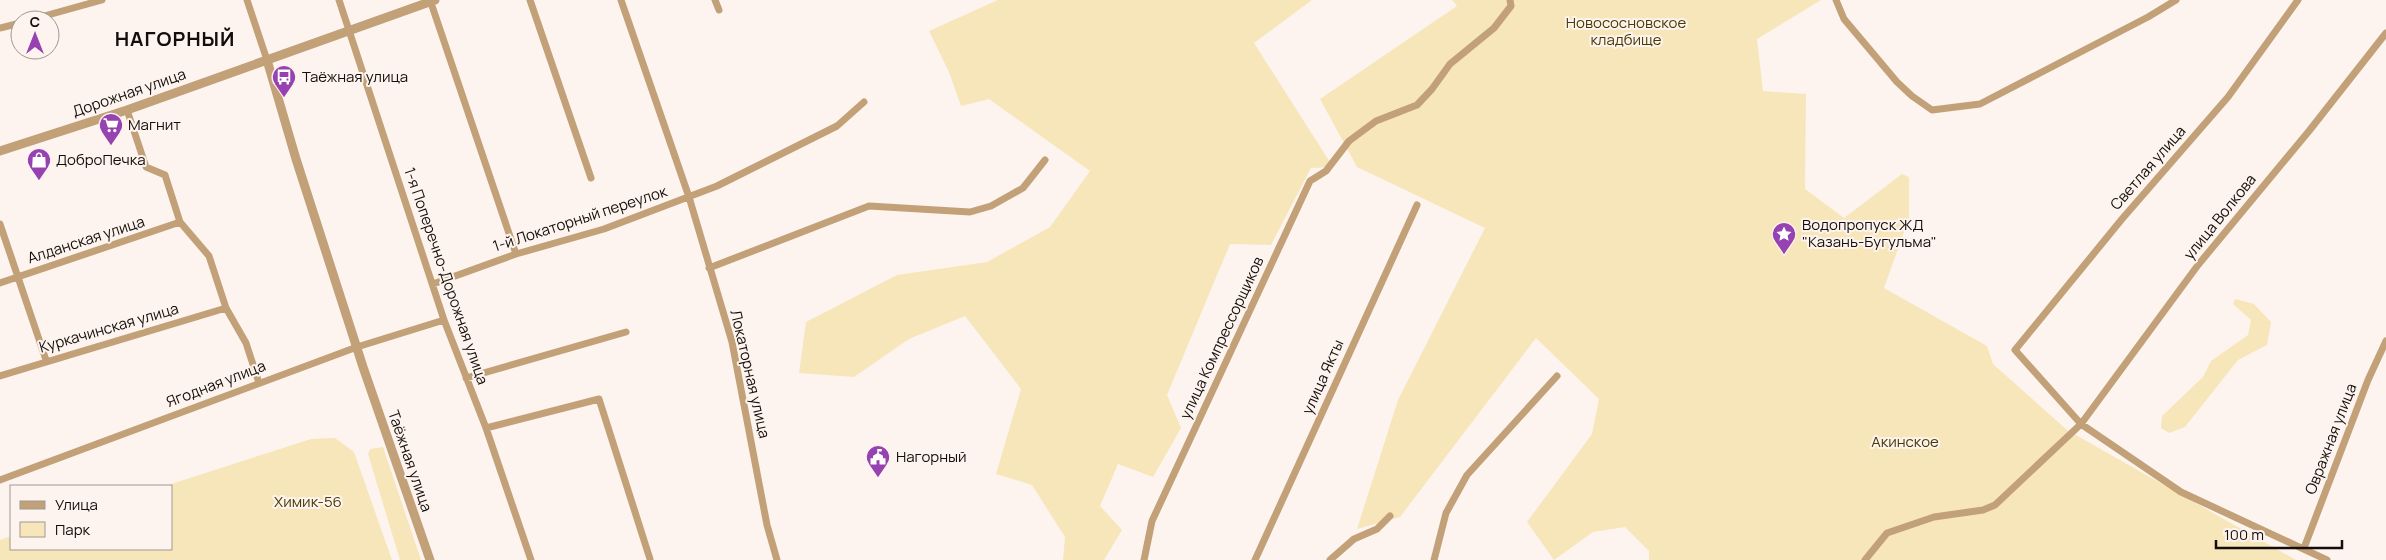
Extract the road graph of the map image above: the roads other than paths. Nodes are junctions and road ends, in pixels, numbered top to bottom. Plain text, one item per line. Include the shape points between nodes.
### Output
1 (102, 0) edge
2 (248, 0) edge
3 (339, 0) edge
4 (432, 0) edge
5 (530, 0) edge
6 (621, 0) edge
7 (716, 0) edge
8 (1510, 0) edge
9 (1836, 0) edge
10 (2176, 0) edge
11 (2298, 0) edge
12 (719, 10) dead end
13 (60, 12) edge
14 (348, 31) junction
15 (2386, 33) edge
16 (267, 60) junction
17 (864, 102) dead end
18 (127, 110) junction
19 (0, 151) edge
20 (1045, 160) dead end
21 (591, 178) dead end
22 (689, 197) junction
23 (1416, 205) dead end
24 (180, 222) junction
25 (0, 224) edge
26 (516, 254) junction
27 (708, 268) junction
28 (16, 277) junction
29 (0, 283) edge
30 (433, 284) junction
31 (226, 308) junction
32 (444, 320) junction
33 (626, 332) dead end
34 (2386, 341) edge
35 (357, 347) junction
36 (46, 360) junction
37 (0, 376) edge
38 (1557, 376) dead end
39 (466, 378) junction
40 (259, 383) junction
41 (2081, 424) junction
42 (486, 428) junction
43 (0, 480) edge
44 (1390, 516) dead end
45 (2304, 548) junction
46 (650, 559) dead end
47 (430, 560) edge
48 (531, 560) edge
49 (777, 560) edge
50 (1144, 560) edge
51 (1256, 560) edge
52 (1330, 560) edge
53 (1434, 560) edge
54 (1865, 560) edge
55 (2327, 560) edge

1 - 13 street
2 - 16 street, Таёжная улица
3 - 14 street, 1-я Поперечно-Дорожная улица
4 - 14 street, Дорожная улица
4 - 26 street
5 - 21 street
6 - 22 street, Локаторная улица
7 - 12 street
8 - 50 street, улица Компрессорщиков via 1512,6 1494,28 1450,64 1417,104 1376,121 1349,141 1326,171 1310,181 1152,521
9 - 10 street via 1844,20 1897,82 1932,110 1980,104
11 - 41 street, Светлая улица via 2228,97 2015,350
14 - 16 street, Дорожная улица
14 - 30 street, 1-я Поперечно-Дорожная улица
15 - 41 street, улица Волкова via 2198,265
16 - 18 street, Дорожная улица
16 - 35 street, Таёжная улица
17 - 22 street, 1-й Локаторный переулок via 837,126
18 - 19 street, Дорожная улица
18 - 24 street via 146,167 165,175
20 - 27 street via 1023,188 992,206 970,212 869,206
22 - 26 street, 1-й Локаторный переулок via 604,228
22 - 27 street, Локаторная улица
23 - 51 street, улица Якты
24 - 28 street, Алданская улица
24 - 31 street via 209,256
25 - 28 street
26 - 30 street, 1-й Локаторный переулок
27 - 49 street, Локаторная улица via 732,342 767,525
28 - 29 street, Алданская улица
28 - 36 street
30 - 32 street, 1-я Поперечно-Дорожная улица
31 - 36 street, Куркачинская улица
31 - 40 street via 246,343
32 - 35 street, Ягодная улица
32 - 39 street, 1-я Поперечно-Дорожная улица
33 - 39 street
34 - 45 street, Овражная улица
35 - 40 street, Ягодная улица
35 - 47 street, Таёжная улица
36 - 37 street, Куркачинская улица
38 - 53 street via 1468,475 1446,513
39 - 42 street, 1-я Поперечно-Дорожная улица
40 - 43 street, Ягодная улица
41 - 45 street via 2181,492
41 - 54 street, улица Волкова via 1995,505 1983,510 1934,517 1887,533
42 - 46 street via 599,399
42 - 48 street, 1-я Поперечно-Дорожная улица
44 - 52 street via 1377,529 1354,539
45 - 55 street

